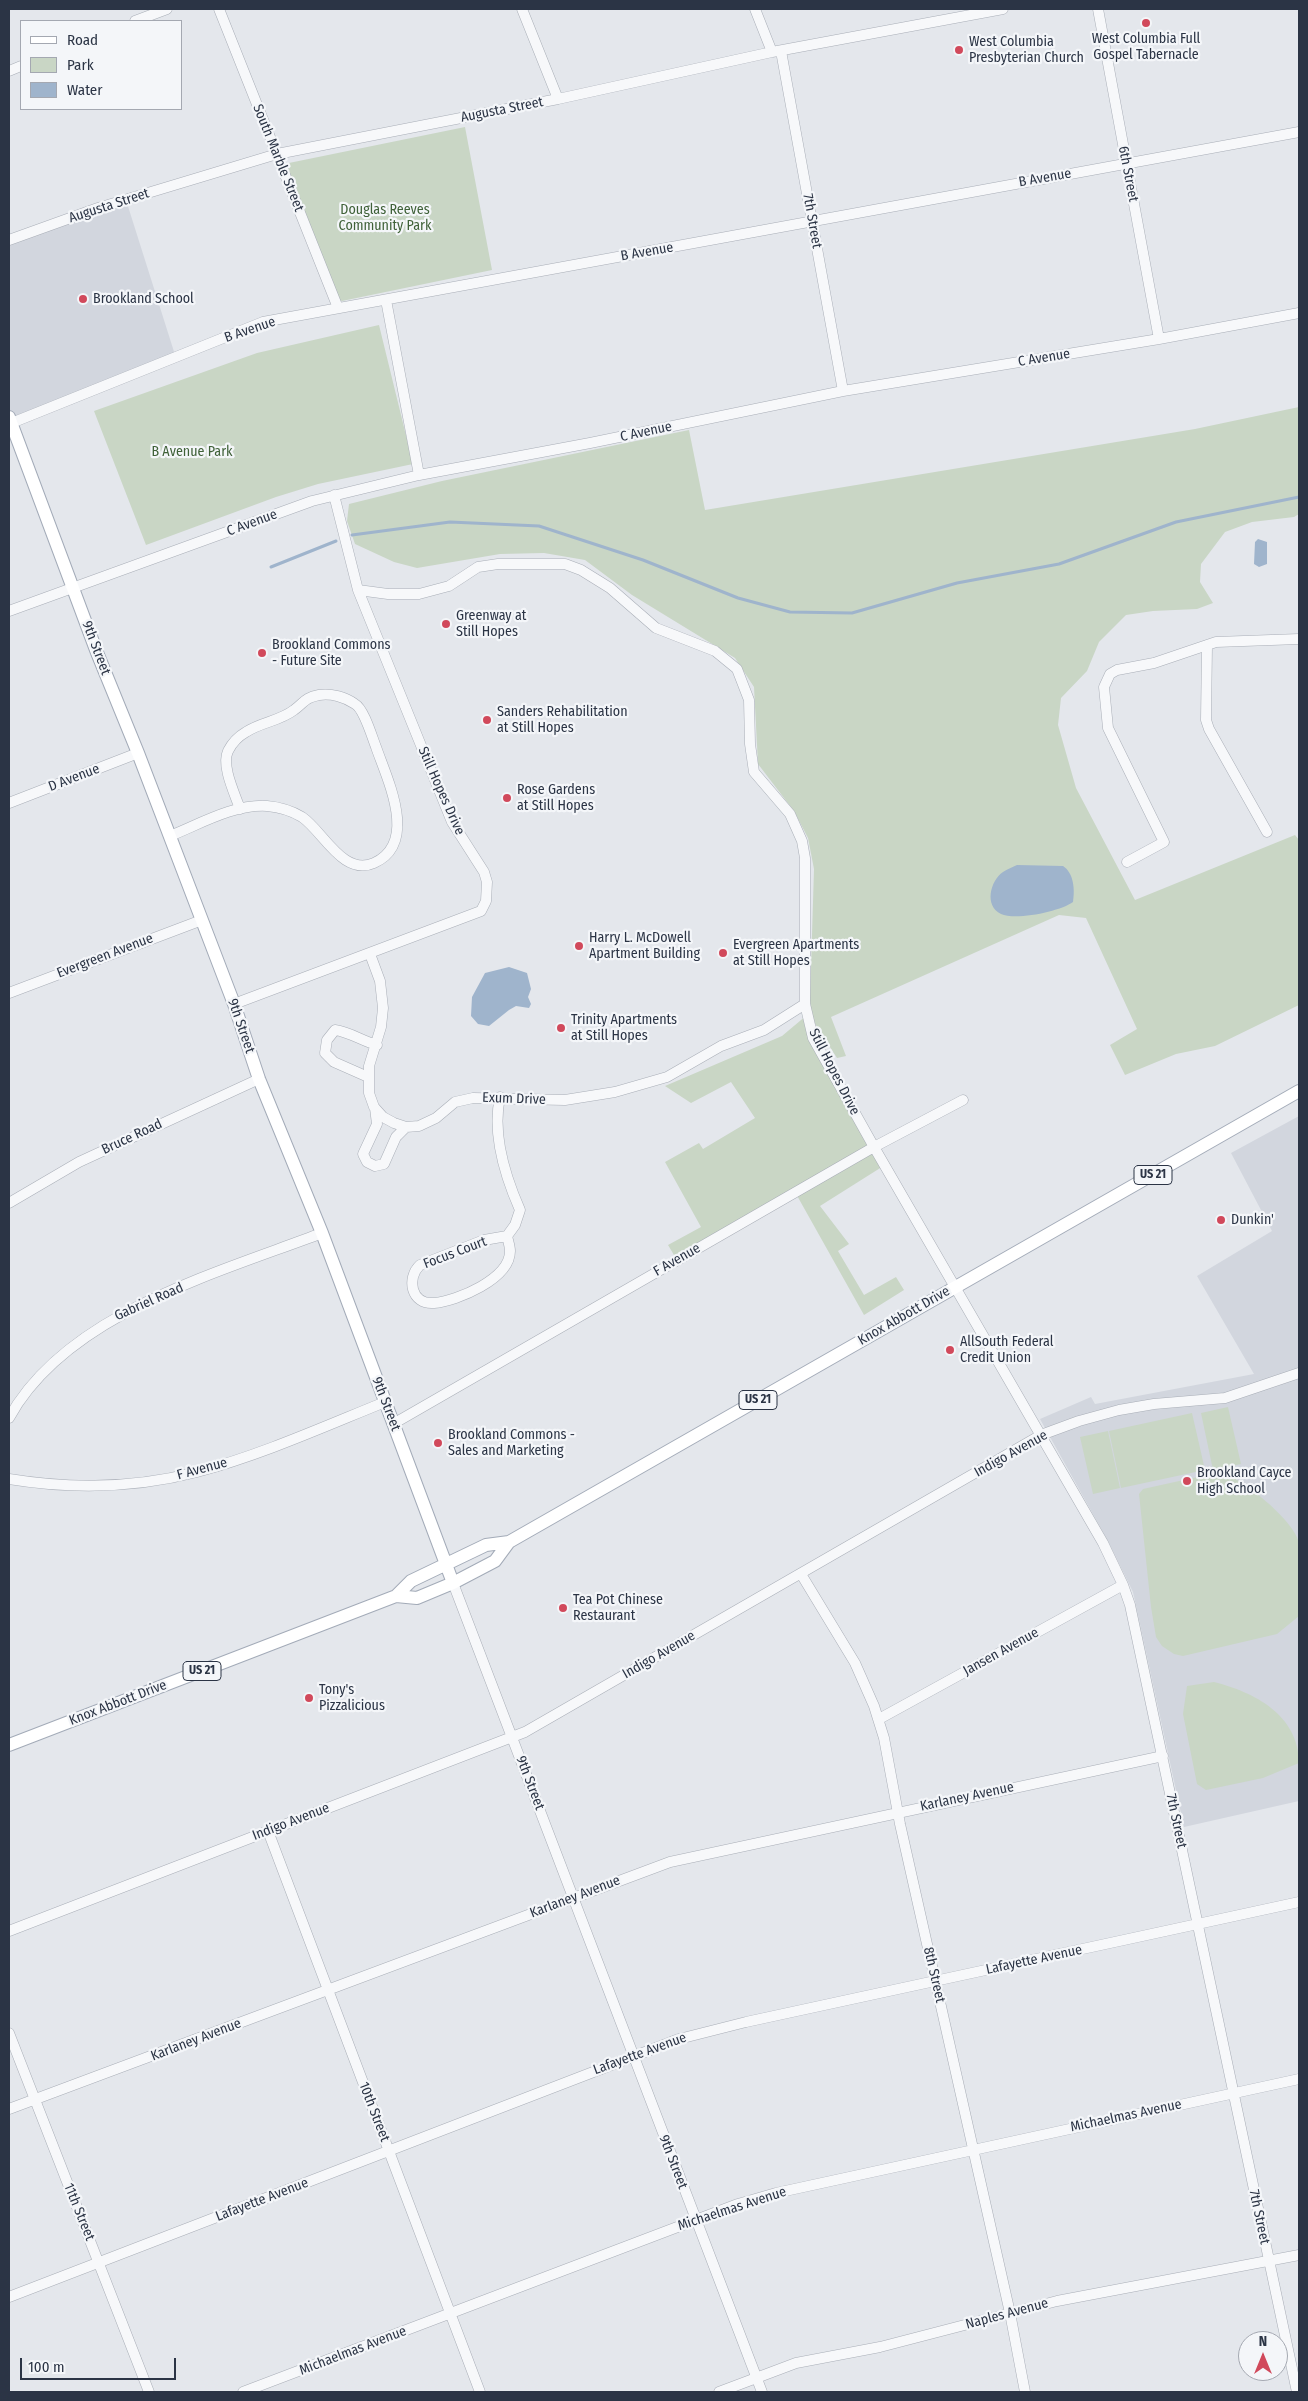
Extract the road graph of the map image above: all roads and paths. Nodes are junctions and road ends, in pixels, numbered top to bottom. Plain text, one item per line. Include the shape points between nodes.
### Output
1 (166, 9) edge
2 (219, 9) edge
3 (522, 9) edge
4 (755, 9) edge
5 (1003, 9) edge
6 (1098, 9) edge
7 (138, 20) edge
8 (777, 52) junction
9 (558, 99) junction
10 (1299, 132) edge
11 (277, 154) junction
12 (1126, 163) junction
13 (813, 221) junction
14 (9, 240) edge
15 (386, 300) junction
16 (338, 308) junction
17 (1299, 313) edge
18 (1159, 339) junction
19 (843, 390) junction
20 (9, 421) edge
21 (419, 475) junction
22 (334, 495) junction
23 (74, 588) junction
24 (358, 590) junction
25 (9, 611) edge
26 (1299, 639) edge
27 (1206, 645) junction
28 (138, 753) junction
29 (9, 803) edge
30 (240, 809) junction
31 (1267, 832) dead end
32 (170, 836) junction
33 (1127, 862) dead end
34 (202, 920) junction
35 (370, 954) junction
36 (9, 993) edge
37 (234, 1004) junction
38 (805, 1004) junction
39 (377, 1045) junction
40 (368, 1077) junction
41 (259, 1079) junction
42 (1299, 1091) edge
43 (500, 1097) junction
44 (962, 1100) dead end
45 (374, 1107) junction
46 (406, 1126) junction
47 (874, 1147) junction
48 (9, 1202) edge
49 (322, 1233) junction
50 (507, 1236) junction
51 (956, 1286) junction
52 (1299, 1373) edge
53 (385, 1402) junction
54 (9, 1418) edge
55 (393, 1424) junction
56 (1041, 1435) junction
57 (9, 1479) edge
58 (509, 1542) junction
59 (447, 1566) junction
60 (801, 1574) junction
61 (453, 1583) junction
62 (1123, 1585) junction
63 (396, 1596) junction
64 (878, 1720) junction
65 (512, 1737) junction
66 (9, 1745) edge
67 (1163, 1756) junction
68 (898, 1812) junction
69 (268, 1831) junction
70 (573, 1898) junction
71 (1299, 1902) edge
72 (1198, 1924) junction
73 (9, 1931) edge
74 (935, 1981) junction
75 (329, 1990) junction
76 (9, 2033) edge
77 (633, 2056) junction
78 (1299, 2078) edge
79 (1233, 2093) junction
80 (34, 2100) junction
81 (9, 2109) edge
82 (972, 2150) junction
83 (389, 2151) junction
84 (695, 2220) junction
85 (1299, 2255) edge
86 (1269, 2262) junction
87 (100, 2263) junction
88 (9, 2297) edge
89 (450, 2314) junction
90 (1010, 2314) junction
91 (756, 2378) junction
92 (149, 2392) edge
93 (243, 2392) edge
94 (480, 2392) edge
95 (719, 2392) edge
96 (762, 2392) edge
97 (1025, 2392) edge
98 (1297, 2392) edge

1 - 7 street
2 - 11 street, South Marble Street
3 - 9 street
4 - 8 street, 7th Street
5 - 8 street, Augusta Street
6 - 12 street, 6th Street
8 - 9 street, Augusta Street
8 - 13 street, 7th Street
9 - 11 street, Augusta Street
10 - 12 street, B Avenue
11 - 14 street, Augusta Street via 98,208
11 - 16 street, South Marble Street
12 - 13 street, B Avenue
12 - 18 street, 6th Street
13 - 15 street, B Avenue
13 - 19 street, 7th Street
15 - 16 street, B Avenue
15 - 21 street
16 - 20 street, B Avenue via 263,322
17 - 18 street, C Avenue
18 - 19 street, C Avenue
19 - 21 street, C Avenue
20 - 23 main road, 9th Street
21 - 22 street, C Avenue
22 - 23 street, C Avenue
22 - 24 street, Still Hopes Drive
23 - 25 street, C Avenue
23 - 28 main road, 9th Street
24 - 35 street, Still Hopes Drive via 452,822 487,882 486,901 481,911
24 - 38 street, Still Hopes Drive via 419,594 449,586 478,567 565,564 582,570 610,588 656,628 715,651 737,669 749,700 754,772 790,814 802,842 805,858
26 - 27 street
27 - 31 street via 1206,720 1209,730
27 - 33 street via 1154,663 1117,670 1110,674 1104,687 1108,728 1164,842
28 - 29 street, D Avenue
28 - 32 main road, 9th Street
30 - 30 street via 266,806 284,809 303,818 340,857 357,864 373,864 395,844 398,821 395,800 368,726 357,705 342,697 321,695 304,699 284,717 247,731 234,741 227,752 227,766
30 - 32 street
32 - 34 main road, 9th Street
34 - 36 street, Evergreen Avenue
34 - 37 main road, 9th Street
35 - 37 street, Still Hopes Drive
35 - 39 street via 382,996
37 - 41 main road, 9th Street
38 - 43 street, Exum Drive via 764,1030 721,1046 660,1079 615,1092 565,1100 530,1101
38 - 47 street, Still Hopes Drive via 814,1038
39 - 40 street via 371,1056
39 - 40 street via 335,1030 327,1040 325,1053 334,1062
40 - 45 street
41 - 48 street, Bruce Road via 78,1162
41 - 49 main road, 9th Street
42 - 51 main road, Knox Abbott Drive / US 21
43 - 46 street, Exum Drive via 455,1102 436,1118 419,1126
43 - 50 street, Focus Court via 497,1112 503,1158 520,1210
44 - 47 street, F Avenue
45 - 46 street via 383,1117
45 - 46 street via 377,1124 363,1154 367,1162 375,1166 384,1164 396,1137
47 - 51 street, Still Hopes Drive
47 - 55 street, F Avenue
49 - 53 main road, 9th Street
49 - 54 street, Gabriel Road via 142,1303 109,1321 35,1380
50 - 50 street, Focus Court via 510,1252 504,1268 486,1284 432,1303 422,1300 414,1292 411,1281 413,1272 420,1265 484,1240
51 - 56 street, 7th Street
51 - 58 main road, Knox Abbott Drive / US 21
52 - 56 street, Indigo Avenue via 1225,1398 1119,1410
53 - 55 main road, 9th Street
53 - 57 street, F Avenue via 245,1458 177,1477 59,1486
55 - 59 main road, 9th Street
56 - 60 street, Indigo Avenue
56 - 62 street, 7th Street via 1103,1543
58 - 59 main road, Knox Abbott Drive / US 21 via 486,1545
58 - 61 main road, Knox Abbott Drive / US 21 via 494,1562
59 - 61 main road, 9th Street
59 - 63 main road, Knox Abbott Drive / US 21 via 412,1581
60 - 64 street, 8th Street via 855,1663
60 - 65 street, Indigo Avenue
61 - 63 main road, Knox Abbott Drive / US 21 via 417,1598
61 - 65 street, 9th Street
62 - 64 street, Jansen Avenue
62 - 67 street, 7th Street via 1140,1644
63 - 66 main road, Knox Abbott Drive / US 21
64 - 68 street, 8th Street
65 - 69 street, Indigo Avenue
65 - 70 street, 9th Street
67 - 68 street, Karlaney Avenue
67 - 72 street, 7th Street
68 - 70 street, Karlaney Avenue via 694,1855
68 - 74 street, 8th Street
69 - 73 street, Indigo Avenue
69 - 75 street, 10th Street
70 - 75 street, Karlaney Avenue
70 - 77 street, 9th Street
71 - 72 street, Lafayette Avenue
72 - 74 street, Lafayette Avenue
72 - 79 street, 7th Street
74 - 77 street, Lafayette Avenue via 695,2034
74 - 82 street, 8th Street
75 - 80 street, Karlaney Avenue
75 - 83 street, 10th Street
76 - 80 street, 11th Street
77 - 83 street, Lafayette Avenue
77 - 84 street, 9th Street
78 - 79 street, Michaelmas Avenue
79 - 82 street, Michaelmas Avenue
79 - 86 street, 7th Street
80 - 81 street, Karlaney Avenue
80 - 87 street, 11th Street
82 - 84 street, Michaelmas Avenue via 776,2193
82 - 90 street, 8th Street
83 - 87 street, Lafayette Avenue
83 - 89 street, 10th Street
84 - 89 street, Michaelmas Avenue
84 - 91 street, 9th Street
85 - 86 street, Naples Avenue
86 - 90 street, Naples Avenue via 1057,2301
86 - 98 street, 7th Street
87 - 88 street, Lafayette Avenue
87 - 92 street, 11th Street
89 - 93 street, Michaelmas Avenue
89 - 94 street, 10th Street
90 - 91 street, Naples Avenue via 880,2347 796,2364
90 - 97 street, 8th Street
91 - 95 street, Naples Avenue
91 - 96 street, 9th Street

